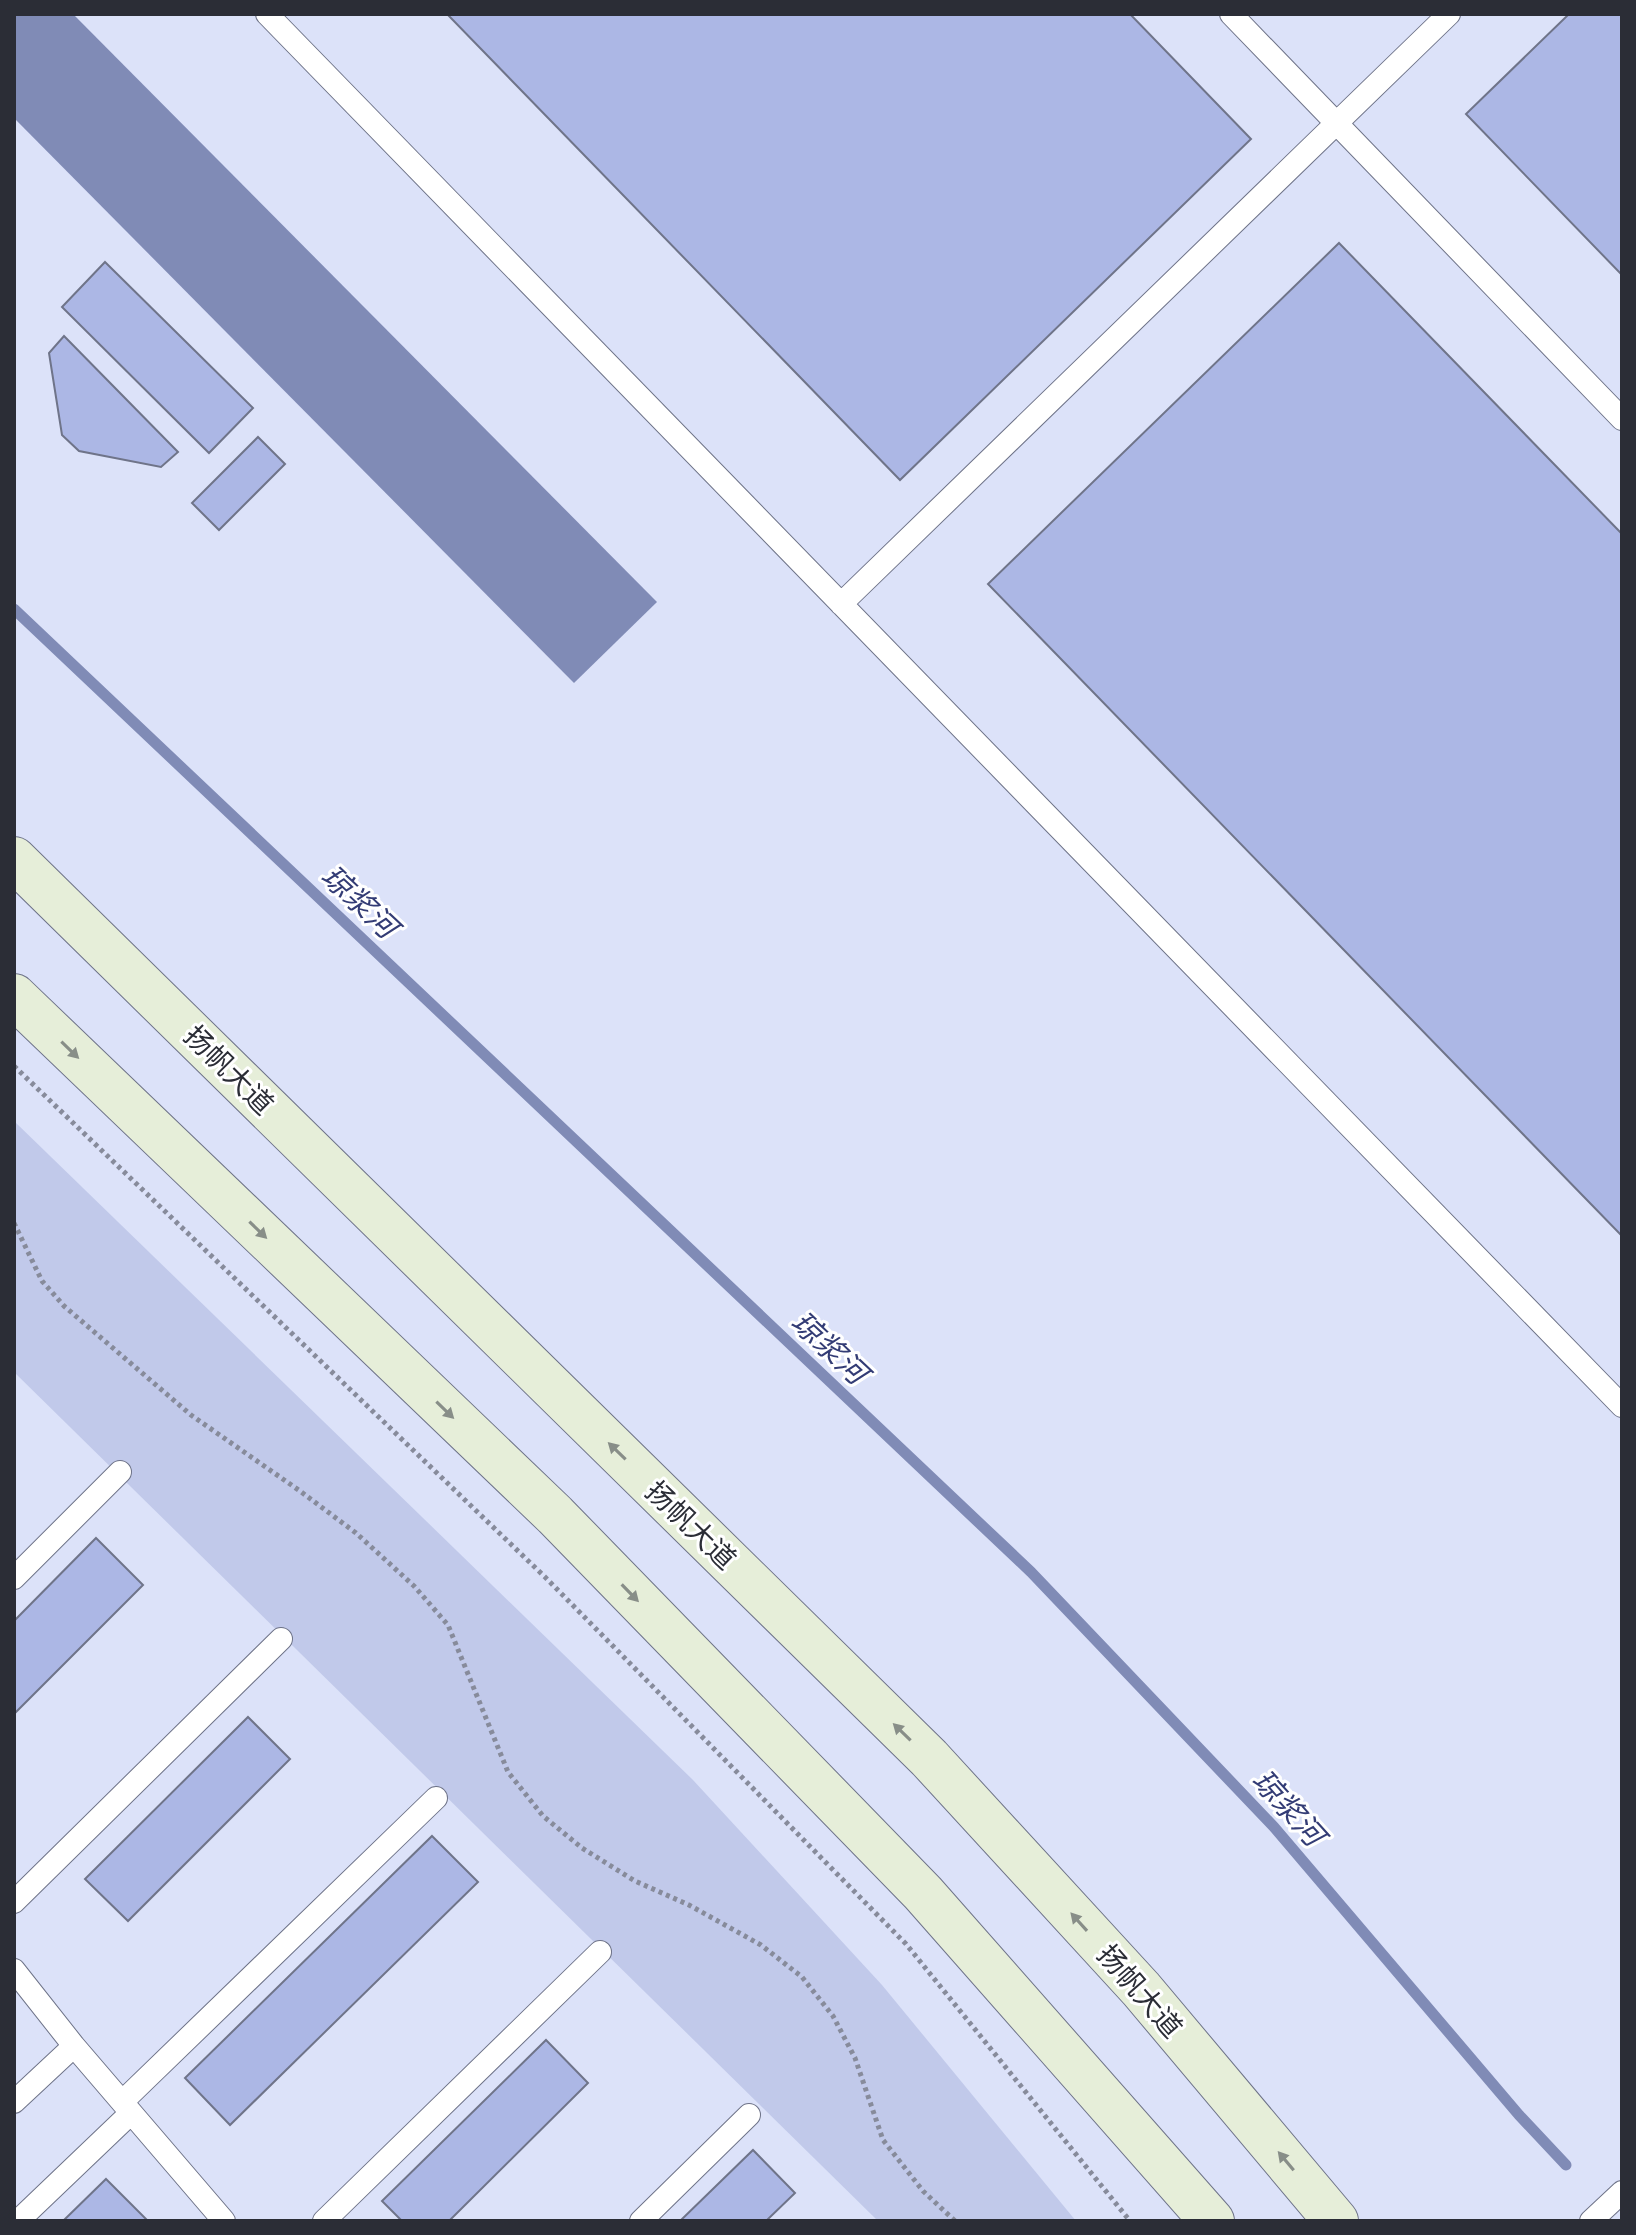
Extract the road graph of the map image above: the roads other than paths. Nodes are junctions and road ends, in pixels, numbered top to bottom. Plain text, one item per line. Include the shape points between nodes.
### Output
1 (267, 14) edge
2 (1231, 14) edge
3 (1449, 14) edge
4 (1337, 122) junction
5 (1622, 419) edge
6 (841, 604) junction
7 (14, 859) edge
8 (14, 996) edge
9 (1622, 1406) edge
10 (120, 1472) dead end
11 (14, 1578) edge
12 (281, 1639) dead end
13 (436, 1798) dead end
14 (14, 1902) edge
15 (600, 1952) dead end
16 (14, 1971) edge
17 (74, 2046) junction
18 (14, 2102) edge
19 (126, 2108) junction
20 (749, 2115) dead end
21 (1622, 2192) edge
22 (18, 2221) edge
23 (224, 2221) edge
24 (324, 2221) edge
25 (641, 2221) edge
26 (1212, 2221) edge
27 (1336, 2221) edge
28 (1591, 2221) edge

1 - 6 lane
2 - 4 lane
3 - 4 lane
4 - 5 lane
4 - 6 lane
6 - 9 lane
27 -> 7 main road, 扬帆大道 via 1141,1989 929,1758
8 -> 26 main road via 600,1561 923,1893
10 - 11 lane
12 - 14 lane
13 - 19 lane
15 - 24 lane
16 - 17 lane
17 - 18 lane
17 - 19 lane
19 - 22 lane
19 - 23 lane
20 - 25 lane
21 - 28 lane

